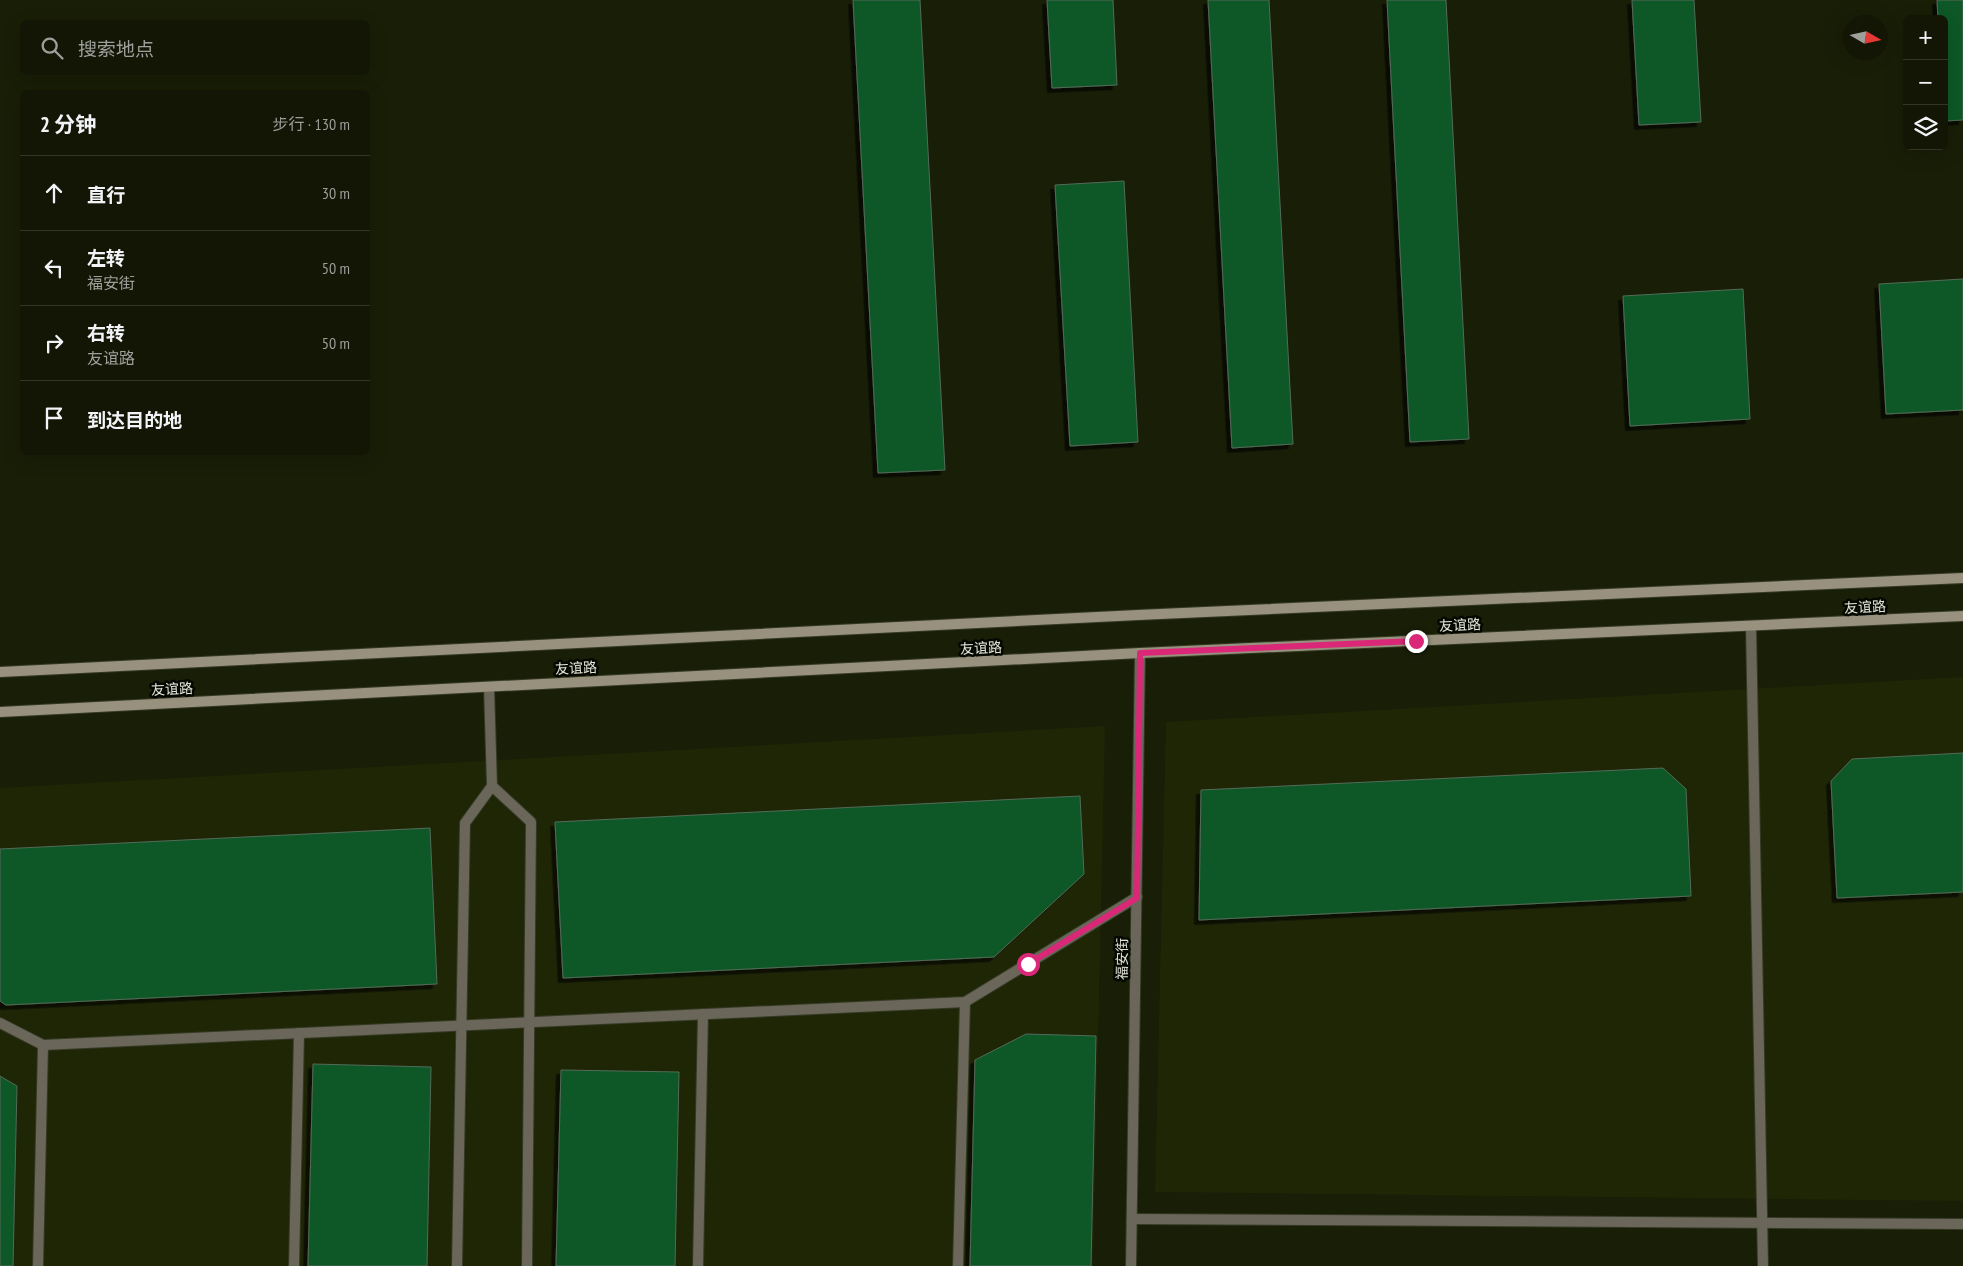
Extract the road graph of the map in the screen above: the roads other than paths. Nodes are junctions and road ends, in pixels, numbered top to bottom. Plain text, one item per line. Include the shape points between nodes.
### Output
1 (1963, 578) edge
2 (1963, 616) edge
3 (1751, 626) junction
4 (1140, 653) junction
5 (0, 672) edge
6 (489, 686) junction
7 (0, 712) edge
8 (492, 786) junction
9 (1137, 898) junction
10 (965, 1002) junction
11 (703, 1014) junction
12 (0, 1023) edge
13 (298, 1033) junction
14 (42, 1045) junction
15 (1132, 1219) junction
16 (1762, 1222) junction
17 (1963, 1224) edge
18 (38, 1266) edge
19 (294, 1266) edge
20 (457, 1266) edge
21 (527, 1266) edge
22 (698, 1266) edge
23 (958, 1266) edge
24 (1131, 1266) edge
25 (1762, 1266) edge

1 - 5 main road, 友谊路 via 1138,614
2 - 3 main road, 友谊路
3 - 4 main road, 友谊路
3 - 16 street
4 - 6 main road, 友谊路
4 - 9 street, 福安街
6 - 7 main road, 友谊路
6 - 8 street
8 - 20 street via 465,823
8 - 21 street via 531,822
9 - 10 street
9 - 15 street, 福安街
10 - 11 street
10 - 23 street
11 - 13 street
11 - 22 street
12 - 14 street
13 - 14 street
13 - 19 street
14 - 18 street
15 - 16 street
15 - 24 street, 福安街
16 - 17 street
16 - 25 street

